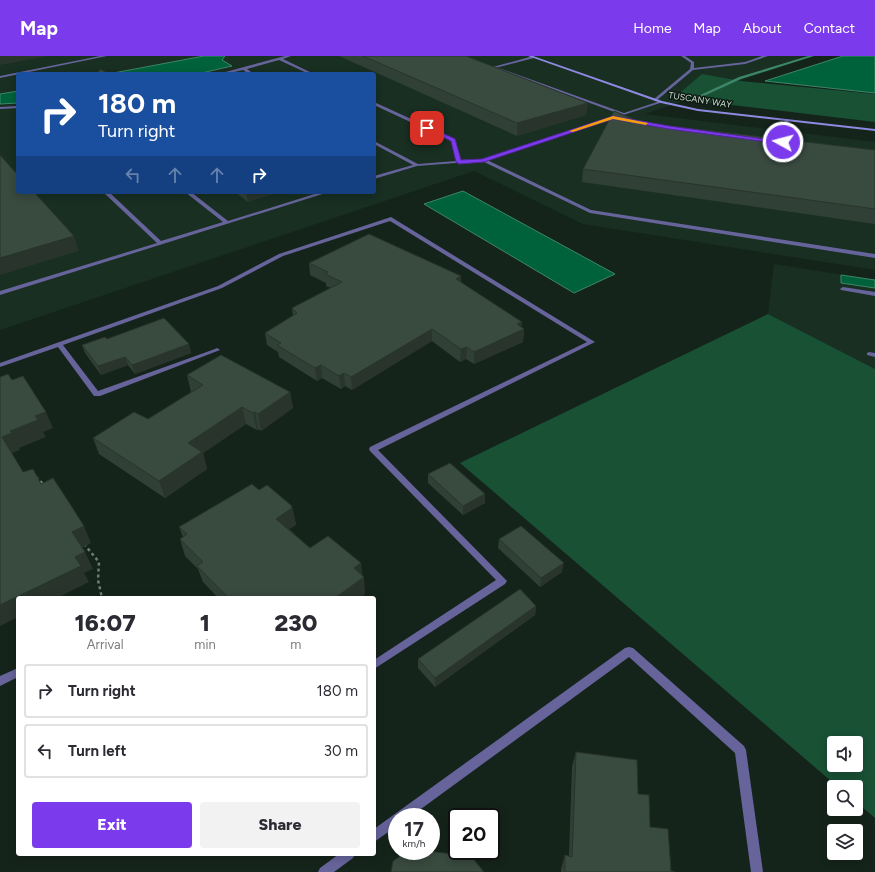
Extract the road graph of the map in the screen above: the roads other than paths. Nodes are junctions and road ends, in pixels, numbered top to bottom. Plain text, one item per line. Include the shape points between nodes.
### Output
1 (105, 56) edge
2 (289, 56) edge
3 (683, 56) edge
4 (766, 56) edge
5 (532, 57) edge
6 (280, 59) junction
7 (486, 64) edge
8 (494, 67) junction
9 (244, 69) junction
10 (692, 69) junction
11 (25, 72) edge
12 (230, 72) edge
13 (249, 72) edge
14 (308, 72) edge
15 (16, 74) edge
16 (0, 77) edge
17 (655, 100) junction
18 (661, 102) junction
19 (376, 104) edge
20 (16, 107) edge
21 (0, 108) edge
22 (624, 114) junction
23 (613, 118) junction
24 (627, 120) edge
25 (787, 120) junction
26 (875, 130) edge
27 (776, 141) edge
28 (783, 142) junction
29 (376, 143) edge
30 (791, 143) edge
31 (482, 160) junction
32 (459, 162) junction
33 (417, 165) junction
34 (376, 177) edge
35 (108, 194) edge
36 (191, 194) edge
37 (319, 194) edge
38 (226, 222) junction
39 (159, 242) junction
40 (875, 256) edge
41 (843, 289) dead end
42 (0, 293) edge
43 (875, 294) edge
44 (60, 345) junction
45 (218, 350) dead end
46 (0, 365) edge
47 (376, 664) edge
48 (16, 673) edge
49 (0, 681) edge
50 (412, 808) edge
51 (388, 826) edge
52 (376, 835) edge
53 (345, 856) edge
54 (324, 872) edge
55 (757, 872) edge

1 - 11 street
2 - 6 street
3 - 10 street via 693,63
4 - 10 street via 745,63
5 - 8 street
5 - 17 street, TUSCANY WAY
6 - 9 street
6 - 14 street
7 - 8 street
8 - 22 street
9 - 12 street
9 - 13 street
10 - 17 street
15 - 16 street
17 - 18 street, TUSCANY WAY
18 - 22 street
18 - 25 street, TUSCANY WAY via 698,110
19 - 32 street via 453,140
20 - 21 street
22 - 23 street
23 - 24 street
23 - 31 street
25 - 26 street, TUSCANY WAY
25 - 28 street
27 - 28 street
28 - 30 street
29 - 33 street
31 - 32 street
31 - 40 street via 590,211
32 - 33 street
33 - 34 street
35 - 39 street
36 - 38 street
37 - 38 street
38 - 39 street
39 - 42 street
41 - 43 street
44 - 45 street via 97,394
44 - 46 street
44 - 47 street via 220,287 281,255 391,219 592,342 373,449 502,581
48 - 49 street
50 - 55 street via 629,651 740,750
51 - 52 street
53 - 54 street

